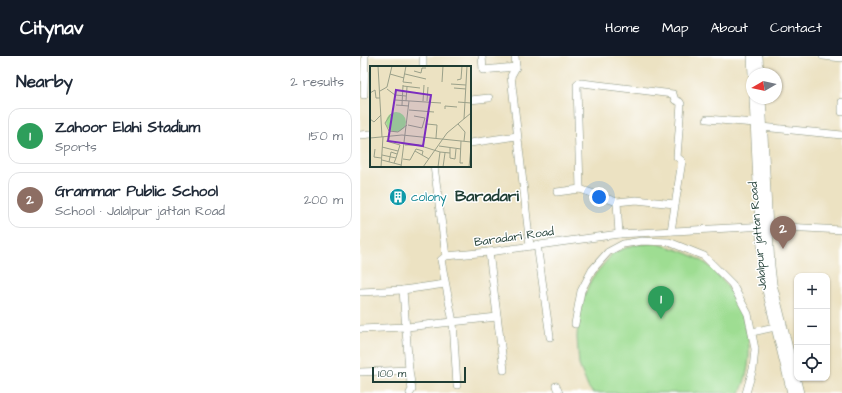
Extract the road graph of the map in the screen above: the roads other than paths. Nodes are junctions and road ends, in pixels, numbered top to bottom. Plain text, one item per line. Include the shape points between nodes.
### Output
1 (365, 56) edge
2 (482, 56) edge
3 (515, 56) edge
4 (752, 56) edge
5 (758, 56) edge
6 (823, 56) edge
7 (842, 58) edge
8 (516, 67) junction
9 (753, 68) edge
10 (759, 68) edge
11 (365, 95) edge
12 (489, 98) dead end
13 (471, 100) edge
14 (842, 102) edge
15 (755, 104) edge
16 (761, 104) edge
17 (842, 112) edge
18 (707, 119) dead end
19 (759, 125) junction
20 (370, 134) edge
21 (360, 135) edge
22 (842, 135) edge
23 (517, 136) junction
24 (471, 143) edge
25 (434, 167) edge
26 (580, 189) junction
27 (557, 192) dead end
28 (618, 202) junction
29 (676, 204) junction
30 (764, 226) junction
31 (842, 230) edge
32 (672, 231) junction
33 (619, 234) junction
34 (533, 245) junction
35 (489, 252) junction
36 (446, 256) junction
37 (445, 284) junction
38 (403, 290) junction
39 (360, 292) edge
40 (497, 317) junction
41 (453, 322) junction
42 (575, 324) dead end
43 (407, 327) junction
44 (775, 327) junction
45 (360, 330) edge
46 (752, 332) junction
47 (550, 337) dead end
48 (409, 370) junction
49 (504, 370) dead end
50 (360, 372) edge
51 (457, 385) dead end
52 (410, 393) edge
53 (746, 393) edge
54 (792, 393) edge
55 (799, 393) edge

1 - 11 street
2 - 8 street via 483,70
3 - 8 street
4 - 9 main road
5 - 10 main road
6 - 7 street
8 - 23 street via 511,76
12 - 13 street
14 - 17 street
15 - 19 main road, Jalalpur jattan Road
16 - 19 main road, Jalalpur jattan Road
18 - 19 street
19 - 22 street
19 - 30 main road, Jalalpur jattan Road
20 - 21 street
23 - 24 street
23 - 34 street
25 - 36 street
26 - 27 street
26 - 28 street
26 - 29 street via 577,85 582,83 673,94 675,100 681,104 677,156 682,161
28 - 29 street via 636,200
28 - 33 street
29 - 32 street
30 - 31 street, Baradari Road
30 - 32 street, Baradari Road
30 - 44 main road, Jalalpur jattan Road via 766,286
30 - 55 main road, Jalalpur jattan Road via 772,284
32 - 33 street, Baradari Road
33 - 34 street, Baradari Road
34 - 35 street, Baradari Road
34 - 47 street
35 - 36 street, Baradari Road
35 - 40 street
36 - 37 street via 441,260
37 - 38 street
37 - 41 street
38 - 39 street
38 - 43 street
40 - 41 street
40 - 49 street
41 - 43 street
41 - 51 street
42 - 46 street via 581,291 592,270 608,252 623,244 642,241 669,242 704,256 732,284 748,314
43 - 45 street
43 - 48 street
44 - 46 street
44 - 54 main road, Jalalpur jattan Road
46 - 53 street via 755,349 753,369
48 - 50 street
48 - 52 street via 412,390

